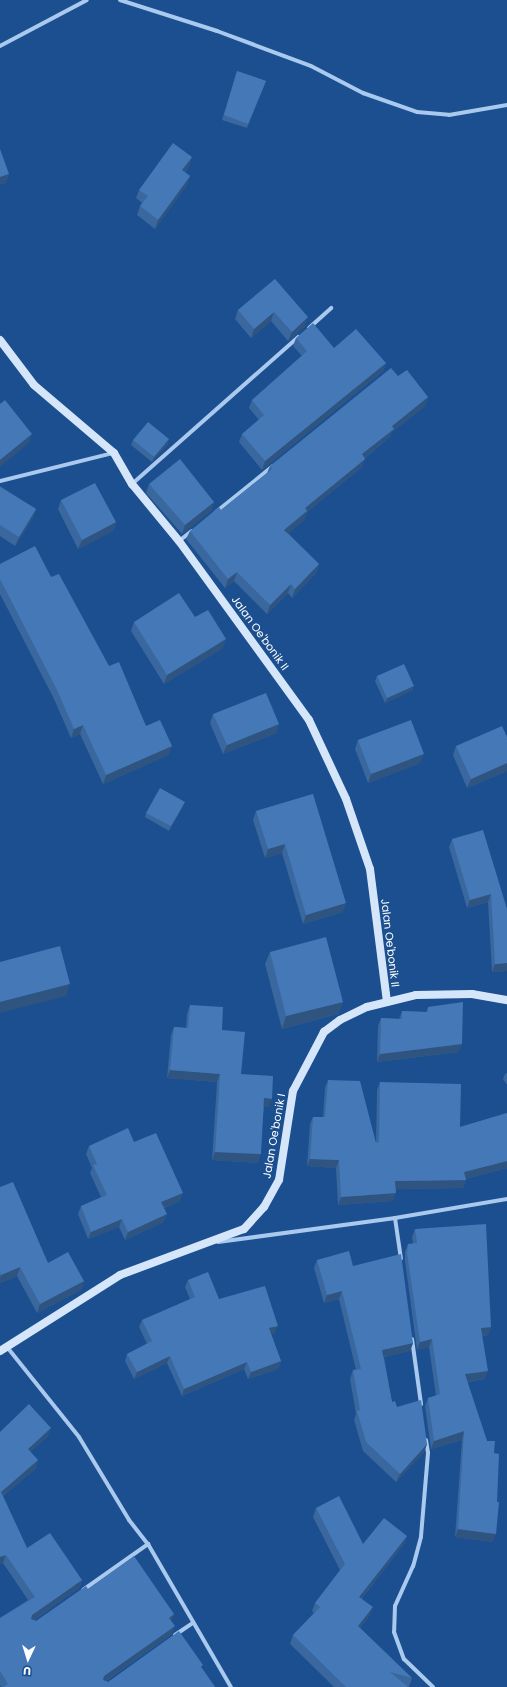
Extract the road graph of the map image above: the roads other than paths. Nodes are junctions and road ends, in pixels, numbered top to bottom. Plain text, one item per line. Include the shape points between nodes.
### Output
1 (87, 0) edge
2 (120, 0) edge
3 (0, 46) edge
4 (507, 105) edge
5 (331, 308) dead end
6 (0, 340) edge
7 (114, 453) junction
8 (277, 462) edge
9 (0, 481) edge
10 (132, 484) junction
11 (210, 516) edge
12 (198, 526) edge
13 (179, 541) junction
14 (507, 1000) edge
15 (386, 1002) junction
16 (507, 1199) edge
17 (395, 1218) junction
18 (210, 1243) junction
19 (401, 1265) edge
20 (411, 1336) edge
21 (4, 1349) edge
22 (422, 1414) edge
23 (426, 1437) edge
24 (148, 1544) junction
25 (76, 1594) edge
26 (193, 1622) junction
27 (167, 1641) edge
28 (231, 1687) edge
29 (433, 1687) edge

1 - 3 street
2 - 4 street via 217,31 311,66 363,93 417,112 449,115
5 - 10 street
6 - 7 street, Jalan Oe'bonik II via 34,385
7 - 9 street
7 - 10 street, Jalan Oe'bonik II
8 - 11 street
10 - 13 street, Jalan Oe'bonik II
12 - 13 street
13 - 15 street, Jalan Oe'bonik II via 309,720 346,800 370,869
14 - 15 street, Jalan Oe'bonik I via 472,994 416,995
15 - 18 street, Jalan Oe'bonik I via 367,1007 324,1032 293,1091 279,1180 264,1207 244,1230
16 - 17 street
17 - 18 street
17 - 19 street
18 - 21 street, Jalan Oe'bonik I via 120,1275
20 - 22 street
21 - 24 street via 79,1437 128,1520
23 - 29 street via 428,1453 421,1537 413,1566 395,1606 394,1632 404,1659
24 - 25 street
24 - 26 street
26 - 27 street
26 - 28 street

